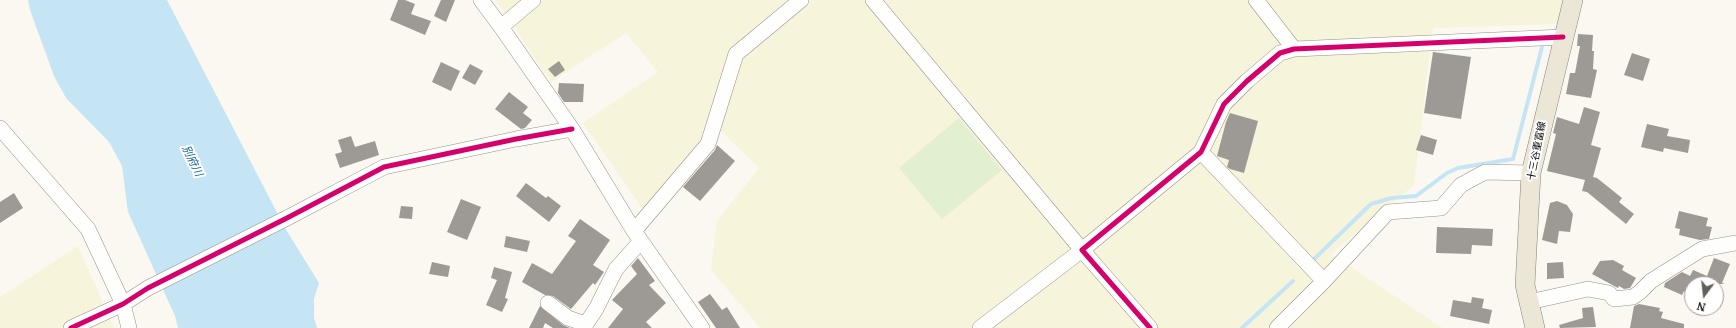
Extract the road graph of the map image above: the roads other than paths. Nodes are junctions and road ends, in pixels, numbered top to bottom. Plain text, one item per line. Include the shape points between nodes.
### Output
1 (481, 0) edge
2 (533, 0) edge
3 (801, 0) edge
4 (873, 0) edge
5 (1256, 0) edge
6 (1573, 0) edge
7 (501, 27) junction
8 (1563, 37) junction
9 (1294, 49) junction
10 (0, 128) edge
11 (572, 129) junction
12 (1201, 152) junction
13 (1531, 173) junction
14 (637, 236) junction
15 (1736, 243) edge
16 (1082, 250) junction
17 (1324, 281) junction
18 (1529, 302) junction
19 (548, 303) dead end
20 (123, 304) junction
21 (71, 328) edge
22 (129, 328) edge
23 (702, 328) edge
24 (980, 328) edge
25 (1150, 328) edge
26 (1277, 328) edge
27 (1535, 328) edge

1 - 7 street
2 - 7 street
3 - 14 street via 736,54 708,144
4 - 16 street
5 - 9 street
6 - 8 main road, 十三谷重富線
7 - 11 street
8 - 9 street
8 - 13 main road, 十三谷重富線
9 - 12 street via 1280,53 1224,104
10 - 20 street via 88,228
11 - 14 street
11 - 20 street via 384,167 148,288
12 - 16 street
12 - 17 street
13 - 17 street via 1485,172 1461,185 1441,208 1388,212
13 - 18 main road, 十三谷重富線 via 1525,285
14 - 19 street via 586,324 568,318
14 - 23 street
15 - 18 street via 1702,249 1651,281 1633,297 1614,299 1609,293 1588,289
16 - 24 street
16 - 25 street
17 - 26 street
18 - 27 main road, 十三谷重富線
20 - 21 street
20 - 22 street

